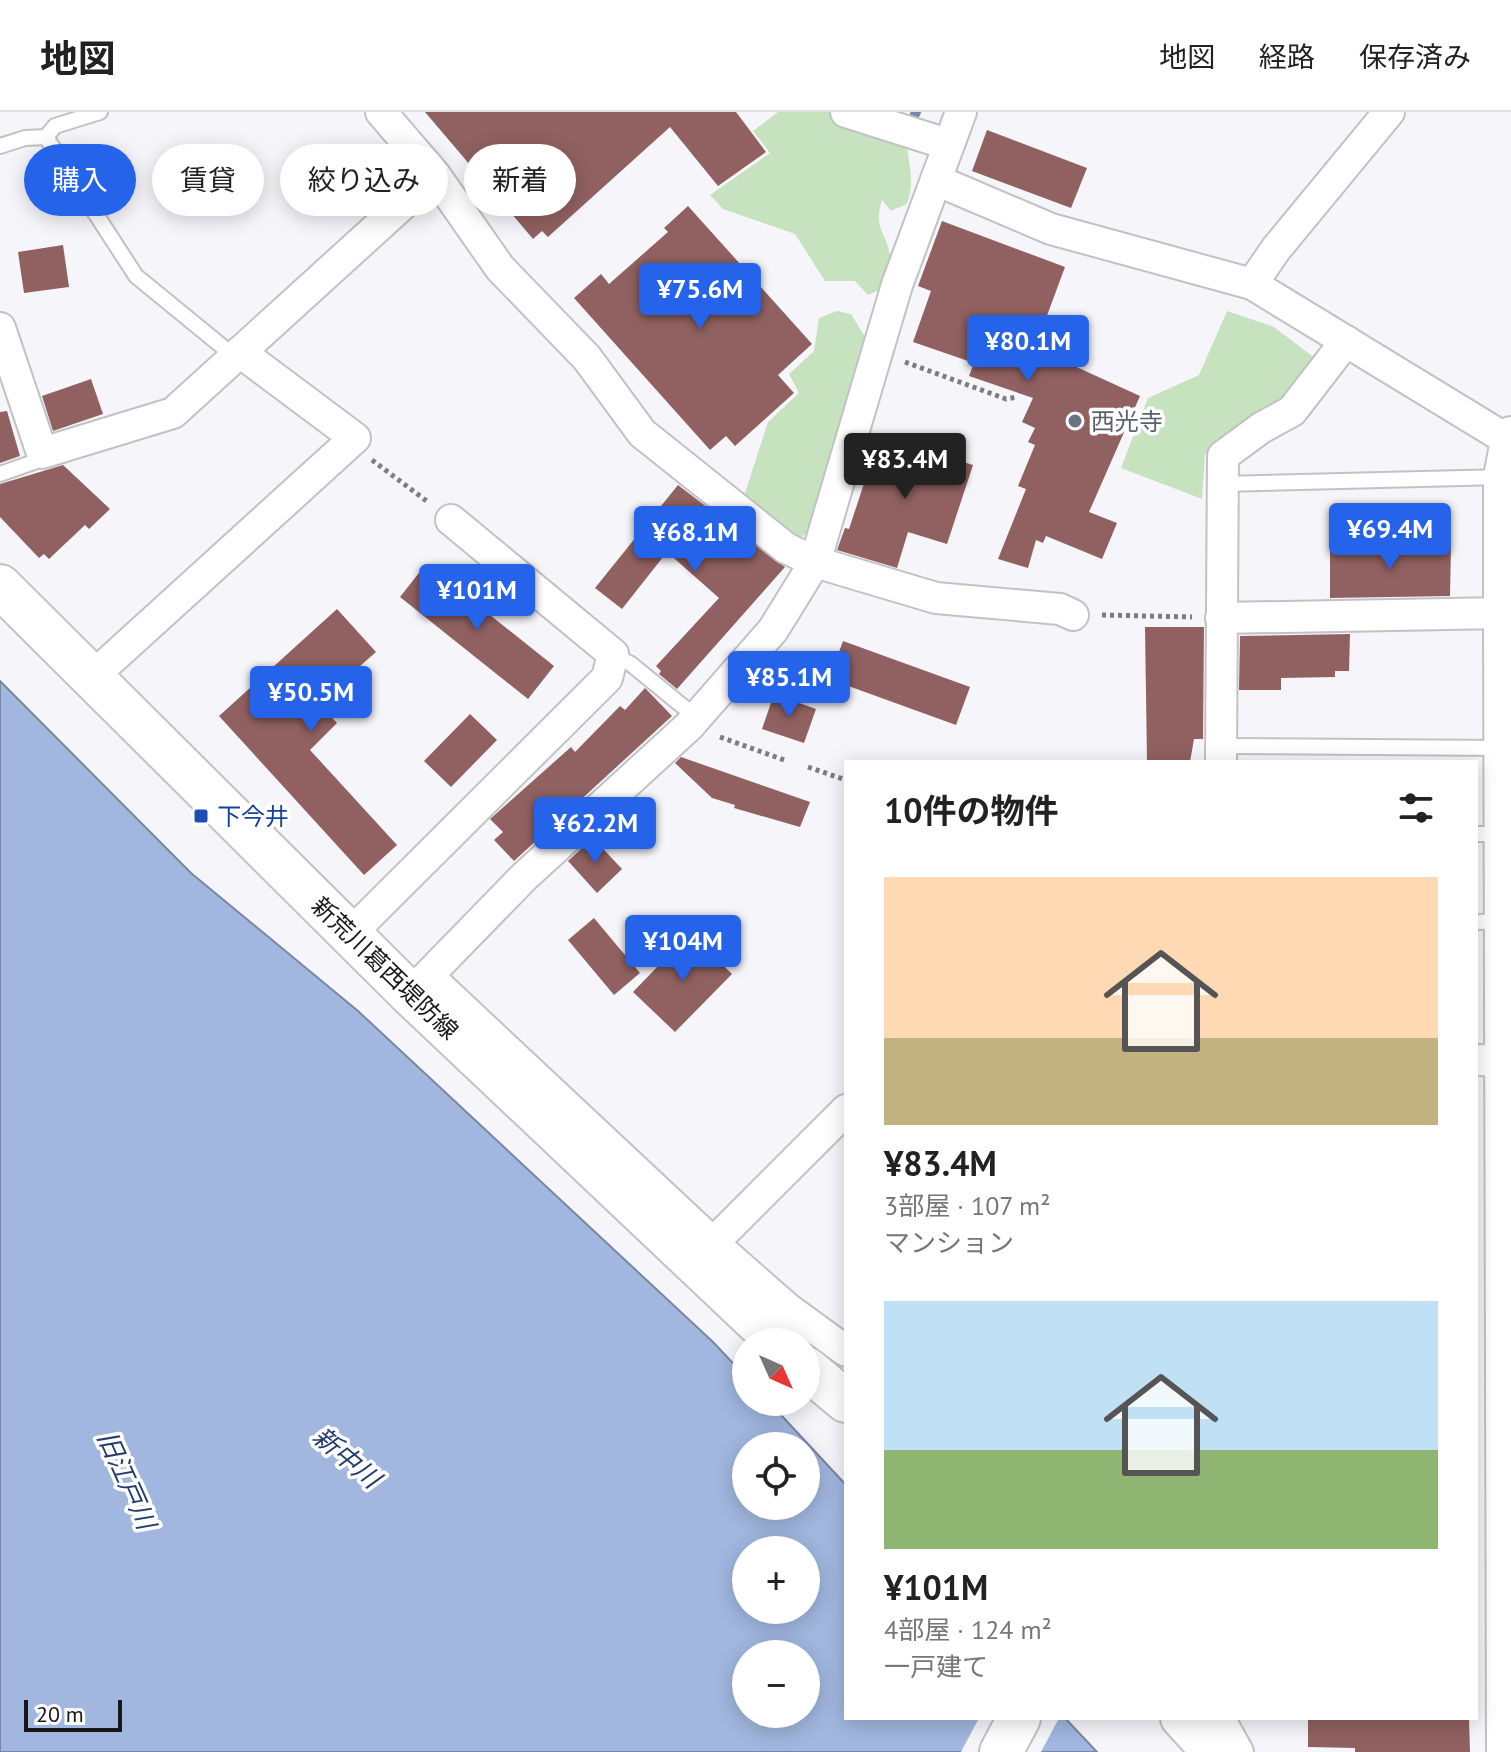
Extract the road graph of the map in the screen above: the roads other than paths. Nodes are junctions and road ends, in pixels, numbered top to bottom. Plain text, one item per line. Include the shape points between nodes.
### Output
1 (100, 112) edge
2 (381, 112) edge
3 (846, 112) edge
4 (961, 112) edge
5 (1389, 112) edge
6 (904, 119) edge
7 (46, 137) junction
8 (408, 144) edge
9 (947, 144) junction
10 (0, 146) edge
11 (936, 180) junction
12 (448, 194) edge
13 (390, 216) edge
14 (1252, 284) junction
15 (0, 328) edge
16 (1346, 341) junction
17 (237, 354) junction
18 (1509, 449) edge
19 (42, 453) junction
20 (0, 474) edge
21 (1221, 484) junction
22 (451, 520) road end
23 (815, 562) junction
24 (0, 586) edge
25 (1503, 613) junction
26 (1073, 615) road end
27 (1221, 618) junction
28 (613, 654) junction
29 (92, 677) junction
30 (693, 722) junction
31 (1504, 748) junction
32 (1221, 754) edge
33 (1490, 834) edge
34 (1490, 921) edge
35 (349, 935) junction
36 (419, 985) junction
37 (1497, 1061) edge
38 (844, 1112) edge
39 (703, 1253) junction
40 (766, 1328) edge
41 (844, 1350) edge
42 (820, 1380) edge
43 (844, 1399) edge
44 (1018, 1720) edge
45 (1182, 1720) edge
46 (1220, 1720) edge
47 (1001, 1752) edge
48 (1211, 1752) edge
49 (1238, 1752) edge
50 (1506, 1752) edge

1 - 7 lane via 55,126
2 - 8 street
3 - 6 street
4 - 9 street
5 - 14 street
6 - 9 street
7 - 10 lane
7 - 17 lane via 136,276
9 - 11 street
11 - 14 street via 1051,229
11 - 23 street via 897,285
12 - 23 street via 500,268 587,358 642,433 786,548
13 - 17 street
14 - 16 street
15 - 19 street
16 - 18 street
16 - 21 street via 1292,411 1223,456
17 - 19 street via 173,413
17 - 29 street via 355,438
18 - 21 lane
18 - 25 street
19 - 20 lane via 34,462
21 - 27 street
22 - 28 street
23 - 26 street via 936,598 1060,609
23 - 30 street via 773,630
24 - 29 main road, 新荒川葛西堤防線
25 - 27 street
25 - 31 street
27 - 32 street
28 - 30 lane via 631,664
28 - 35 street via 607,678
29 - 35 main road, 新荒川葛西堤防線
30 - 36 street via 524,877
31 - 32 lane
31 - 33 street
33 - 34 street
34 - 37 street
35 - 36 main road, 新荒川葛西堤防線
36 - 39 main road, 新荒川葛西堤防線
37 - 50 street
38 - 39 street
39 - 40 main road, 新荒川葛西堤防線
39 - 41 street
42 - 43 main road
44 - 47 main road
45 - 48 street
46 - 49 street

